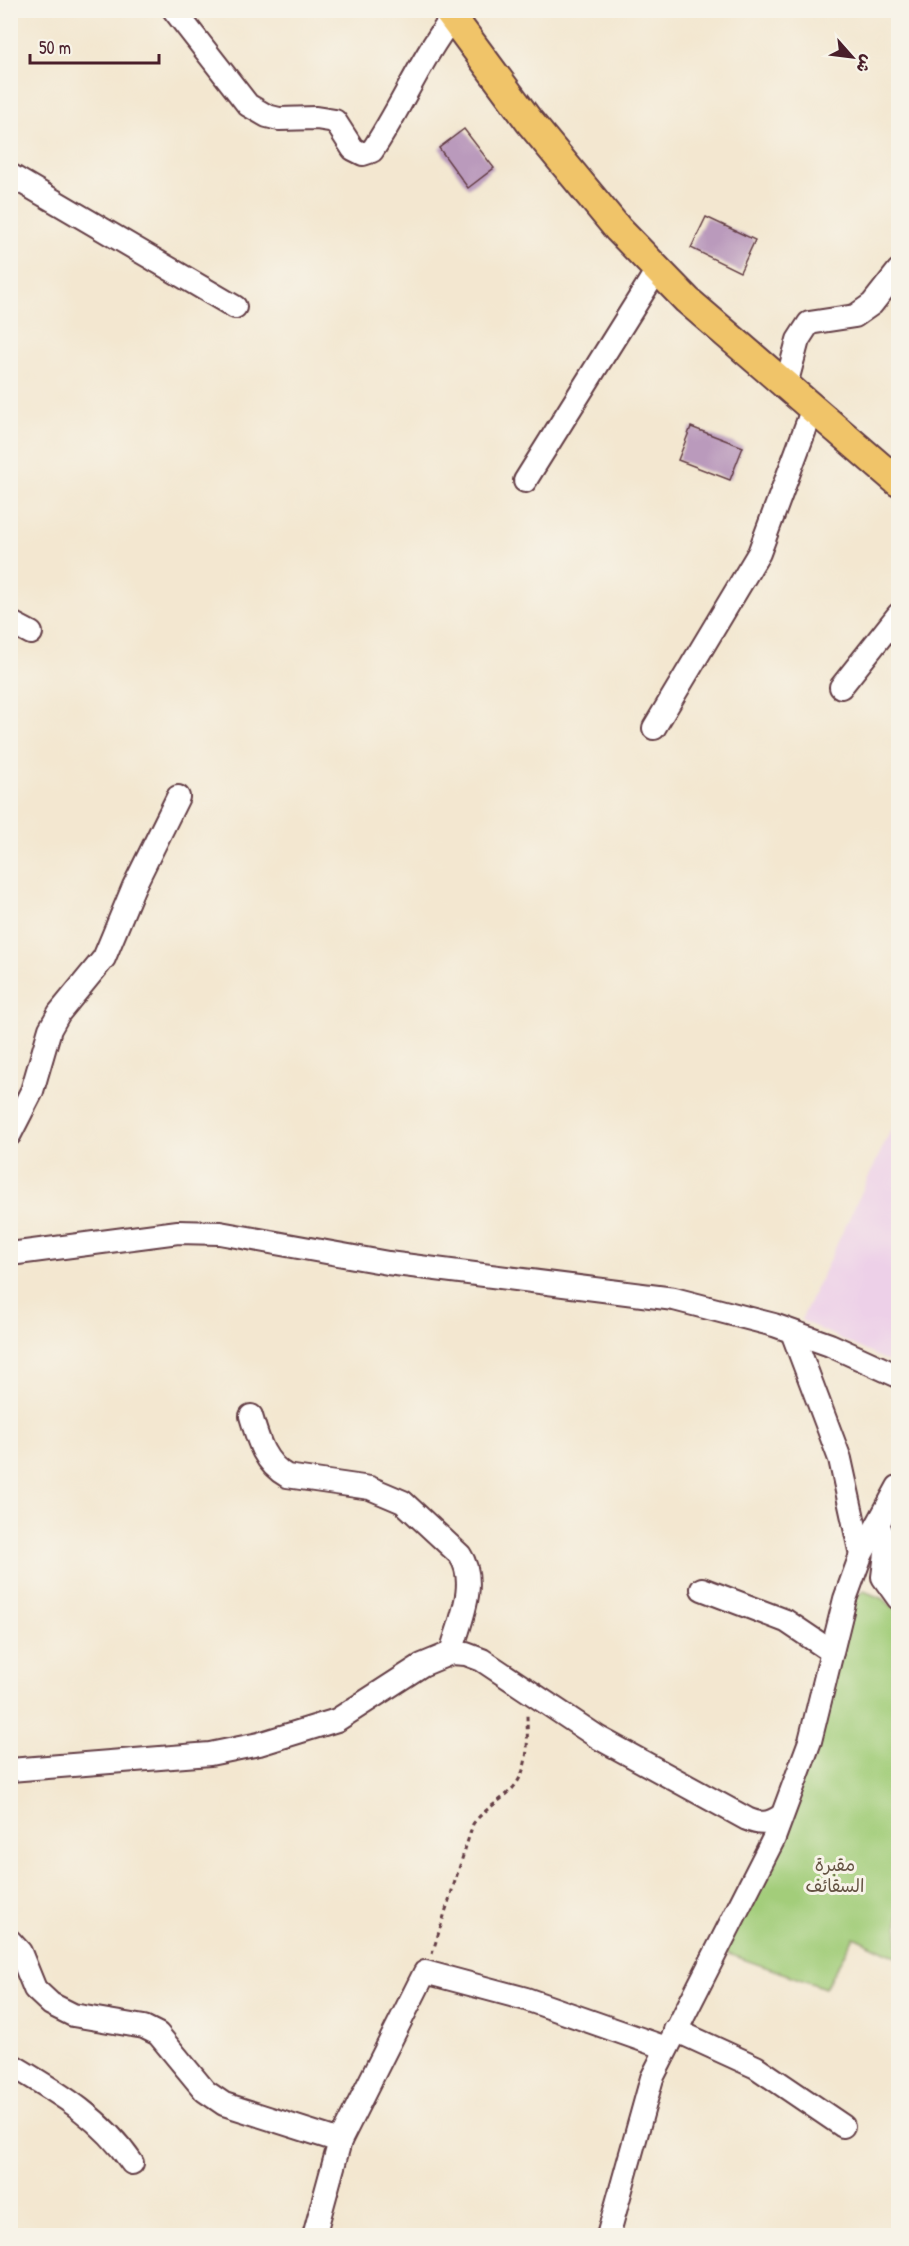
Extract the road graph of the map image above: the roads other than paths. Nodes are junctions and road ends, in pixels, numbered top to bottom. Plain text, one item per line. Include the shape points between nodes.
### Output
1 (174, 10) edge
2 (450, 14) edge
3 (10, 175) edge
4 (657, 270) junction
5 (898, 271) edge
6 (235, 307) dead end
7 (786, 385) junction
8 (813, 408) junction
9 (525, 481) dead end
10 (898, 482) edge
11 (898, 615) edge
12 (10, 622) edge
13 (31, 633) dead end
14 (841, 687) dead end
15 (654, 728) dead end
16 (178, 797) dead end
17 (10, 1134) edge
18 (10, 1254) edge
19 (792, 1332) junction
20 (898, 1376) edge
21 (251, 1416) dead end
22 (898, 1489) edge
23 (878, 1524) junction
24 (861, 1555) junction
25 (702, 1589) dead end
26 (898, 1598) edge
27 (832, 1652) junction
28 (451, 1653) junction
29 (10, 1770) edge
30 (781, 1816) junction
31 (10, 1941) edge
32 (670, 2039) junction
33 (10, 2064) edge
34 (843, 2126) dead end
35 (340, 2141) junction
36 (132, 2163) dead end
37 (315, 2235) edge
38 (608, 2235) edge

1 - 2 street via 248,105 279,119 335,121 353,149 363,154 372,152 389,126
2 - 4 main road via 570,173
3 - 6 street
4 - 7 main road
4 - 9 street
5 - 7 street via 872,304 855,316 809,323 798,340
7 - 8 main road
8 - 10 main road
8 - 15 street via 759,553
11 - 14 street
12 - 13 street
16 - 17 street via 104,958 50,1029 32,1091
18 - 19 street via 178,1232 220,1233 388,1263 674,1299
19 - 20 street
19 - 24 street via 834,1441
21 - 28 street via 265,1457 276,1470 288,1476 370,1488 403,1502 460,1555 470,1581
22 - 23 street
23 - 24 street
23 - 26 street via 887,1546 883,1577
24 - 27 street
25 - 27 street via 786,1621
27 - 30 street via 810,1741
28 - 29 street via 422,1665 337,1720 290,1736 210,1754
28 - 30 street via 482,1660 599,1738 747,1819 769,1824
30 - 32 street via 749,1890
31 - 35 street via 20,1952 35,1989 51,2004 73,2015 151,2030 205,2091 224,2104
32 - 34 street via 756,2067
32 - 35 street via 425,1972
32 - 38 street via 644,2100
33 - 36 street via 106,2128
35 - 37 street

